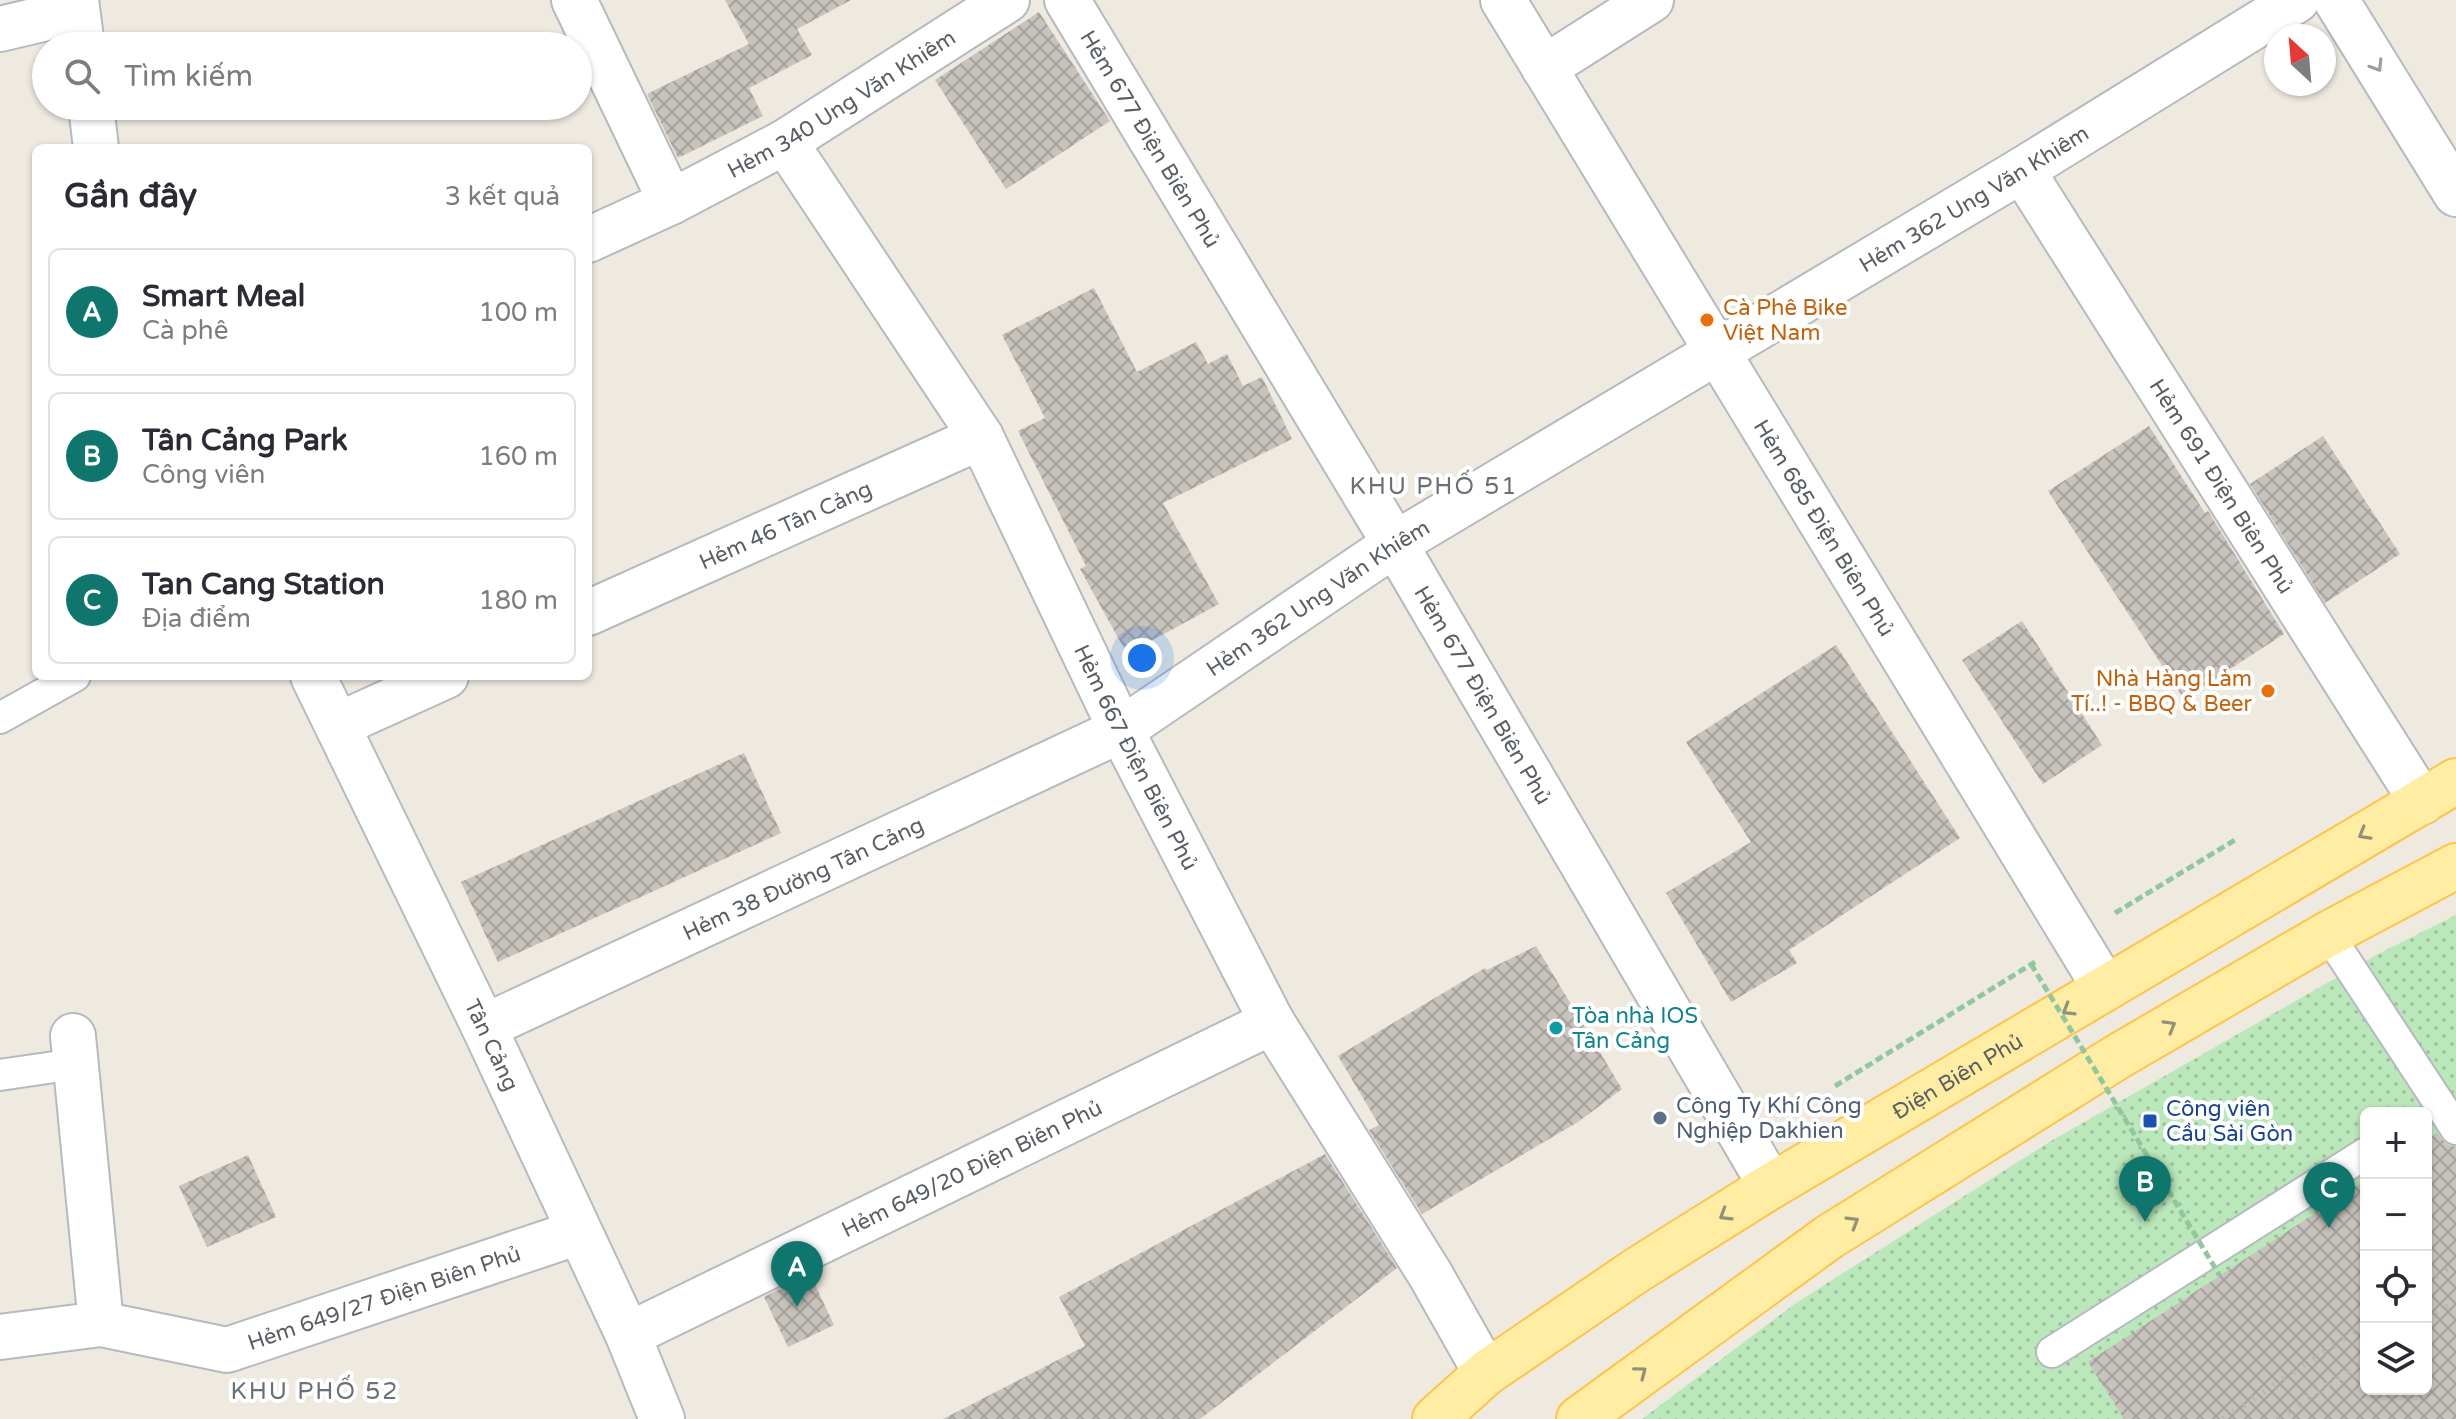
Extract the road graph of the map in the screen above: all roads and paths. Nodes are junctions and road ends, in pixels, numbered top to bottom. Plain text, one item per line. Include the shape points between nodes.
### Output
1 (574, 0) edge
2 (1007, 0) edge
3 (1067, 0) edge
4 (1503, 0) edge
5 (1651, 0) edge
6 (2297, 0) edge
7 (2336, 0) edge
8 (78, 19) edge
9 (0, 29) edge
10 (589, 32) edge
11 (592, 37) edge
12 (1544, 68) junction
13 (93, 120) edge
14 (785, 142) junction
15 (96, 144) edge
16 (2022, 170) junction
17 (2456, 194) edge
18 (671, 202) junction
19 (592, 238) edge
20 (1716, 351) junction
21 (981, 437) junction
22 (1395, 544) junction
23 (592, 611) edge
24 (68, 680) edge
25 (315, 680) edge
26 (437, 680) edge
27 (0, 718) edge
28 (338, 725) junction
29 (1121, 730) junction
30 (2439, 791) edge
31 (2235, 840) dead end
32 (2456, 866) edge
33 (2113, 915) dead end
34 (2328, 934) junction
35 (2045, 956) dead end
36 (2031, 964) junction
37 (2105, 988) junction
38 (1272, 1022) junction
39 (484, 1027) junction
40 (74, 1050) joint
41 (0, 1075) edge
42 (1835, 1086) dead end
43 (2445, 1111) edge
44 (2360, 1157) edge
45 (1771, 1186) junction
46 (579, 1232) junction
47 (2220, 1276) dead end
48 (101, 1324) junction
49 (628, 1335) junction
50 (0, 1337) edge
51 (2052, 1352) dead end
52 (1486, 1373) junction
53 (662, 1419) edge
54 (1435, 1419) edge
55 (1579, 1419) edge

1 - 10 street
2 - 14 street, Hẻm 340 Ung Văn Khiêm
3 - 22 street, Hẻm 677 Điện Biên Phủ
4 - 12 street, Hẻm 685 Điện Biên Phủ
5 - 12 street
6 - 16 street, Hẻm 362 Ung Văn Khiêm
7 -> 17 street
8 - 9 street
11 - 18 street
12 - 20 street, Hẻm 685 Điện Biên Phủ
13 - 15 street
14 - 18 street, Hẻm 340 Ung Văn Khiêm
14 - 21 street, Hẻm 667 Điện Biên Phủ
16 - 20 street, Hẻm 362 Ung Văn Khiêm
16 - 30 street, Hẻm 691 Điện Biên Phủ
18 - 19 street, Hẻm 340 Ung Văn Khiêm
20 - 22 street, Hẻm 362 Ung Văn Khiêm
20 - 37 street, Hẻm 685 Điện Biên Phủ
21 - 23 street, Hẻm 46 Tân Cảng
21 - 29 street, Hẻm 667 Điện Biên Phủ
22 - 29 street, Hẻm 362 Ung Văn Khiêm
22 - 45 street, Hẻm 677 Điện Biên Phủ
24 - 27 lane
25 - 28 street, Tân Cảng
26 - 28 street
28 - 39 street, Tân Cảng
29 - 38 street, Hẻm 667 Điện Biên Phủ
29 - 39 street, Hẻm 38 Đường Tân Cảng
30 -> 37 main road, Điện Biên Phủ
31 - 33 path
32 - 34 main road
34 - 43 lane
55 -> 34 main road via 1829,1237 2117,1057
35 - 36 path
36 - 42 path
36 - 47 path, bridge
37 -> 45 main road, Điện Biên Phủ
38 - 49 street, Hẻm 649/20 Điện Biên Phủ
38 - 52 street, Hẻm 667 Điện Biên Phủ
39 - 46 street, Tân Cảng
40 - 41 lane
40 - 48 street
44 - 51 lane
45 -> 52 main road, Điện Biên Phủ
46 - 48 street, Hẻm 649/27 Điện Biên Phủ via 227,1350
46 - 49 street, Tân Cảng
48 - 50 street, Hẻm 649/27 Điện Biên Phủ
49 - 53 street, Tân Cảng
52 - 54 main road, Điện Biên Phủ

